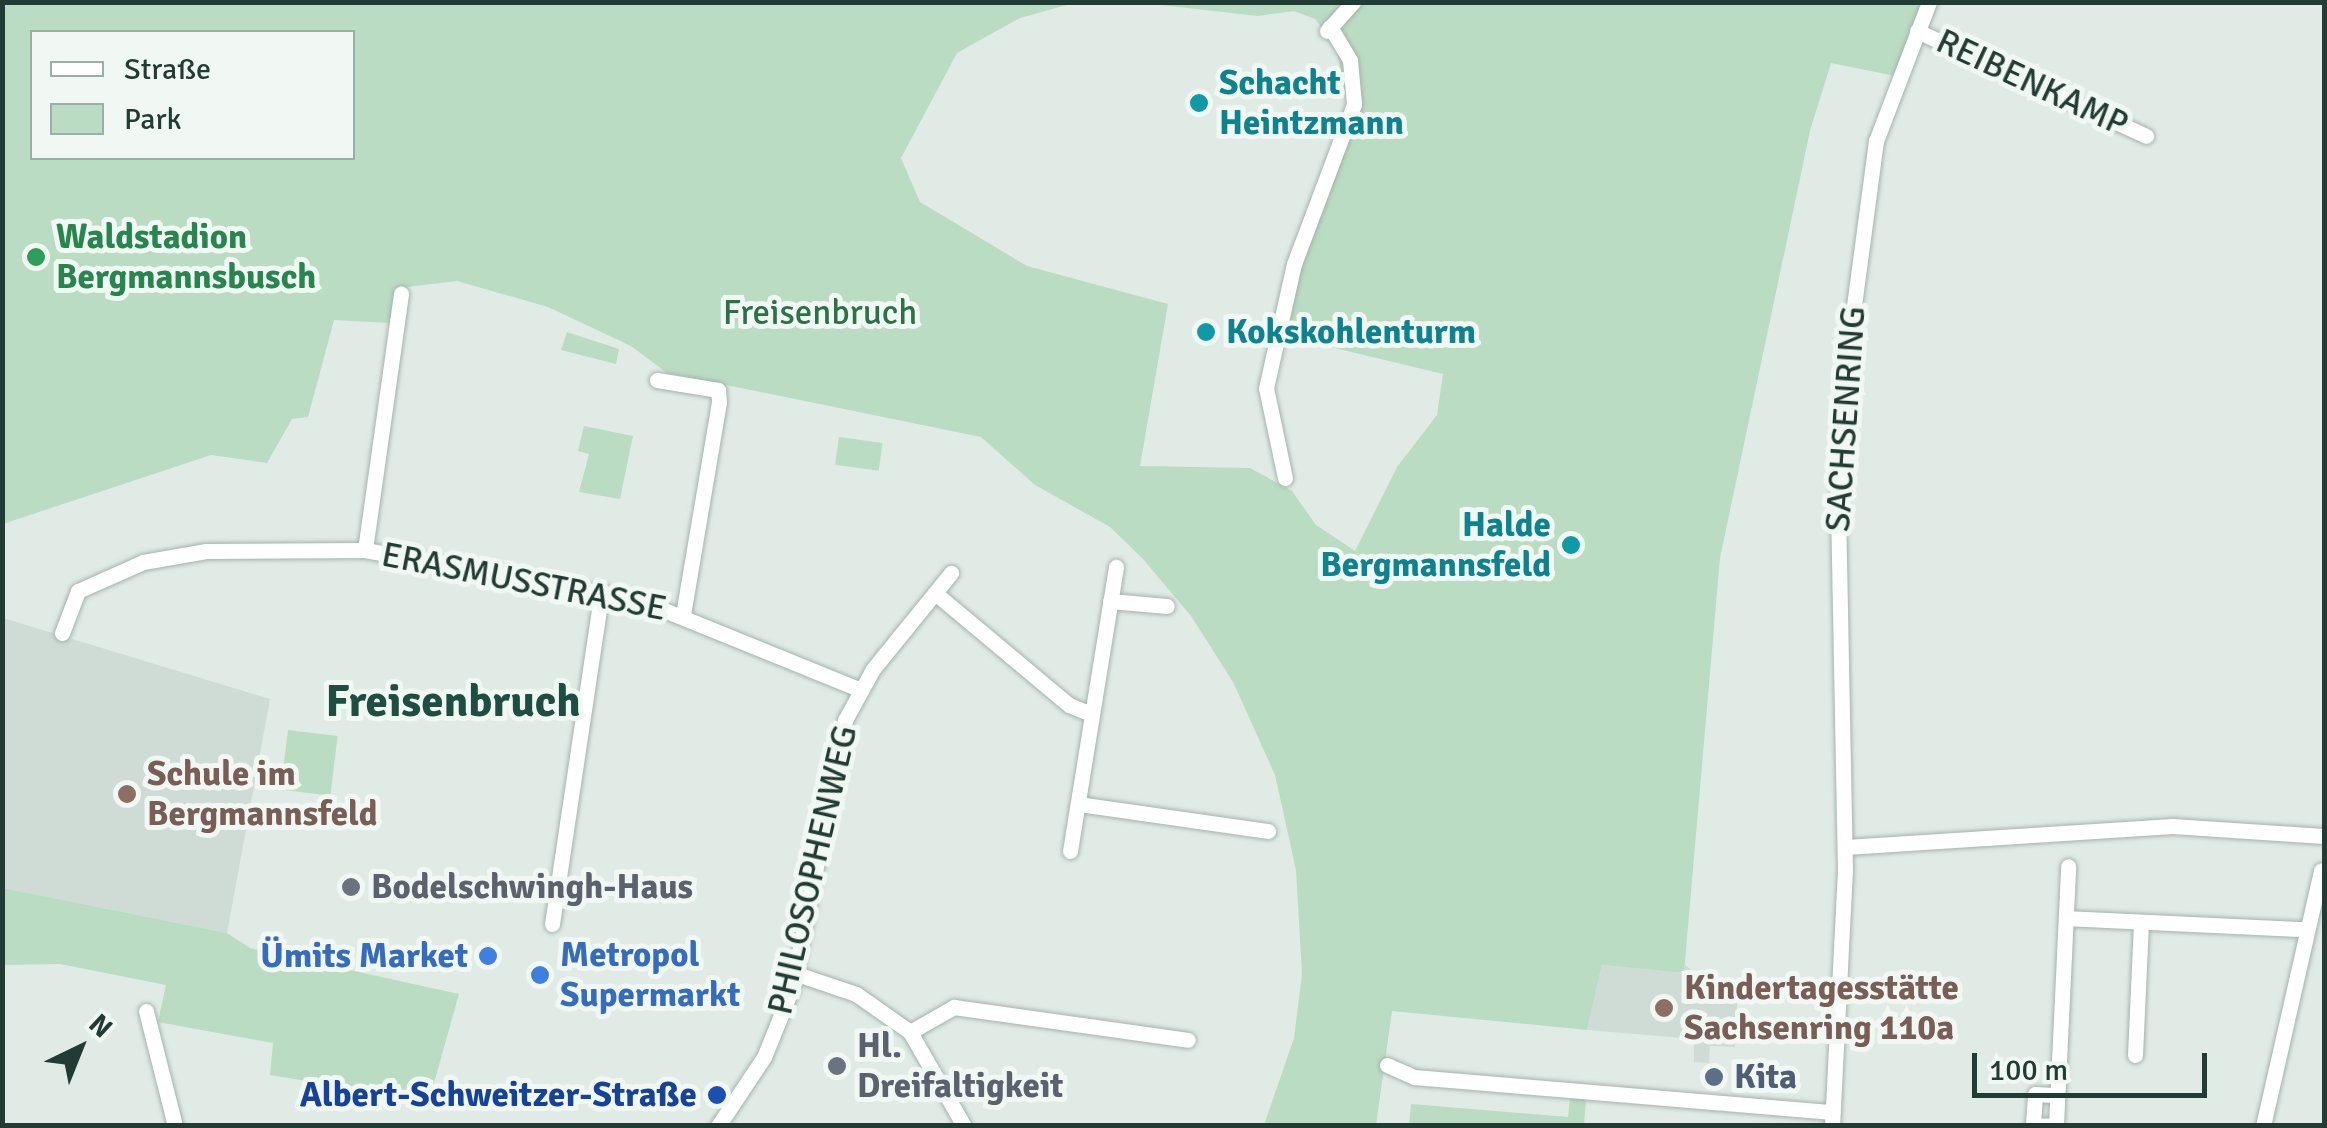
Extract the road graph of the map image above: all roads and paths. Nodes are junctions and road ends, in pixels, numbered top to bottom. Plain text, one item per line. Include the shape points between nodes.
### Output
1 (1353, 2) edge
2 (1929, 2) edge
3 (1917, 31) junction
4 (2146, 136) dead end
5 (401, 294) dead end
6 (656, 380) dead end
7 (1285, 478) dead end
8 (365, 550) junction
9 (1116, 568) dead end
10 (952, 572) dead end
11 (602, 591) junction
12 (935, 593) junction
13 (1110, 601) junction
14 (1167, 606) dead end
15 (682, 614) junction
16 (62, 632) dead end
17 (859, 690) junction
18 (1091, 714) junction
19 (1078, 804) junction
20 (1268, 831) dead end
21 (2324, 836) edge
22 (1846, 847) junction
23 (1070, 851) dead end
24 (2068, 866) dead end
25 (2321, 870) dead end
26 (2066, 918) junction
27 (2141, 922) junction
28 (552, 924) dead end
29 (2302, 929) junction
30 (797, 974) junction
31 (146, 1011) dead end
32 (910, 1032) junction
33 (1188, 1040) dead end
34 (2135, 1056) dead end
35 (1387, 1065) dead end
36 (2057, 1095) junction
37 (1832, 1119) edge
38 (2033, 1125) edge
39 (2058, 1125) edge
40 (175, 1126) edge
41 (718, 1126) edge
42 (964, 1126) edge
43 (2262, 1126) edge

1 - 7 street via 1328,30 1350,60 1354,104 1294,264 1266,388
2 - 3 street, SACHSENRING
3 - 4 street, REIBENKAMP
3 - 22 street, SACHSENRING via 1876,141 1846,375 1838,513
5 - 8 street, ERASMUSSTRASSE
6 - 15 street, ERASMUSSTRASSE via 718,390
8 - 11 street, ERASMUSSTRASSE
8 - 16 street, ERASMUSSTRASSE via 206,551 144,562 78,591
9 - 13 street
10 - 12 street, PHILOSOPHENWEG
11 - 15 street, ERASMUSSTRASSE
11 - 28 street
12 - 17 street, PHILOSOPHENWEG
12 - 18 street via 1070,705
13 - 14 street
13 - 18 street
15 - 17 street, ERASMUSSTRASSE
17 - 30 street, PHILOSOPHENWEG via 836,749
18 - 19 street
19 - 20 street
19 - 23 street
21 - 22 street via 2172,826
22 - 37 street, SACHSENRING
24 - 26 street
25 - 29 street
26 - 27 street
26 - 36 street
27 - 29 street
27 - 34 street
29 - 43 street
30 - 32 street via 856,994
30 - 41 street, PHILOSOPHENWEG via 764,1058
31 - 40 street
32 - 33 street via 954,1007
32 - 42 street
35 - 37 street, SACHSENRING via 1414,1077
36 - 38 street via 2035,1094
36 - 39 street
38 - 39 street

